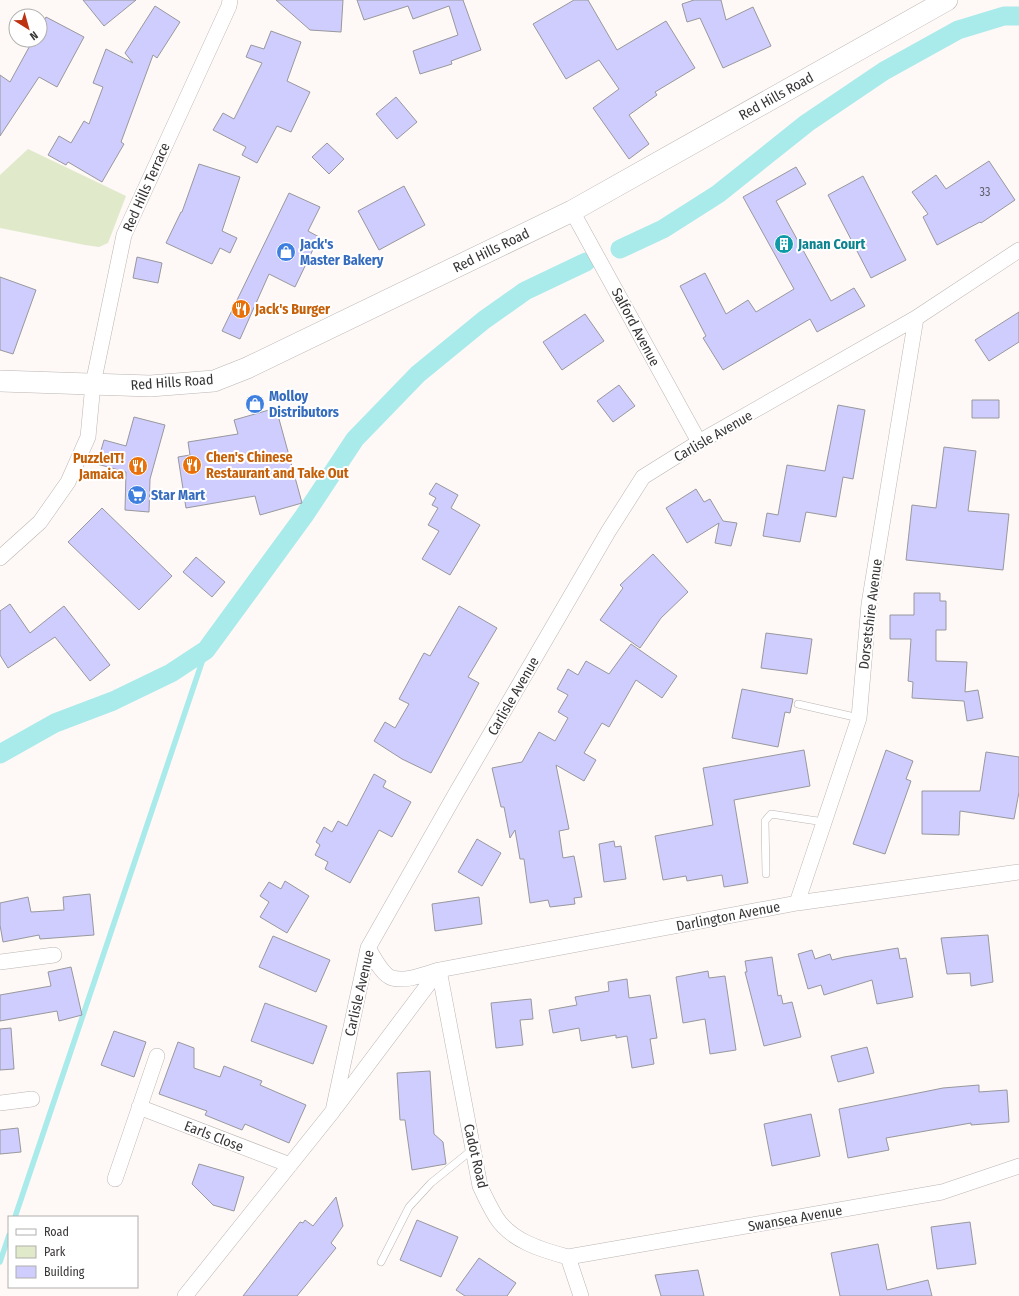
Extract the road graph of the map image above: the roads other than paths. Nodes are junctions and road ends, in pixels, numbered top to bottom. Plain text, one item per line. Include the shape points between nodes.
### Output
1 (230, 0) edge
2 (947, 0) edge
3 (572, 211) junction
4 (1019, 250) edge
5 (916, 318) junction
6 (0, 381) edge
7 (93, 384) junction
8 (699, 442) junction
9 (0, 558) edge
10 (798, 704) dead end
11 (859, 718) junction
12 (824, 822) junction
13 (1019, 872) edge
14 (766, 874) dead end
15 (797, 903) junction
16 (368, 948) junction
17 (54, 956) dead end
18 (0, 962) edge
19 (439, 970) junction
20 (157, 1056) dead end
21 (32, 1099) dead end
22 (0, 1103) edge
23 (139, 1107) junction
24 (333, 1112) junction
25 (473, 1149) junction
26 (290, 1165) junction
27 (1019, 1166) edge
28 (115, 1179) dead end
29 (568, 1257) junction
30 (381, 1262) dead end
31 (185, 1296) edge
32 (581, 1296) edge

1 - 7 street, Red Hills Terrace via 124,235
2 - 3 main road, Red Hills Road
3 - 7 main road, Red Hills Road via 214,382 150,386
3 - 8 street, Salford Avenue
4 - 5 street, Carlisle Avenue
5 - 8 street, Carlisle Avenue
5 - 11 street, Dorsetshire Avenue via 869,604
6 - 7 main road, Red Hills Road
7 - 9 street, Red Hills Terrace via 88,437 68,482 40,522
8 - 16 street, Carlisle Avenue via 643,477 604,539
10 - 11 lane
11 - 12 street, Dorsetshire Avenue
12 - 14 lane via 771,814 764,821
12 - 15 street, Dorsetshire Avenue
13 - 15 street, Darlington Avenue
15 - 19 street, Darlington Avenue
16 - 19 street, Darlington Avenue via 382,970 391,978 409,978
16 - 24 street, Carlisle Avenue
17 - 18 street
19 - 24 street
19 - 25 street, Cadot Road
20 - 23 street
21 - 22 street
23 - 26 street, Earls Close
23 - 28 street
24 - 26 street, Carlisle Avenue
25 - 29 street, Cadot Road via 480,1186 496,1218 518,1238 539,1249
25 - 30 lane via 430,1183 409,1207
26 - 31 street, Carlisle Avenue
27 - 29 street, Swansea Avenue via 942,1192
29 - 32 street

